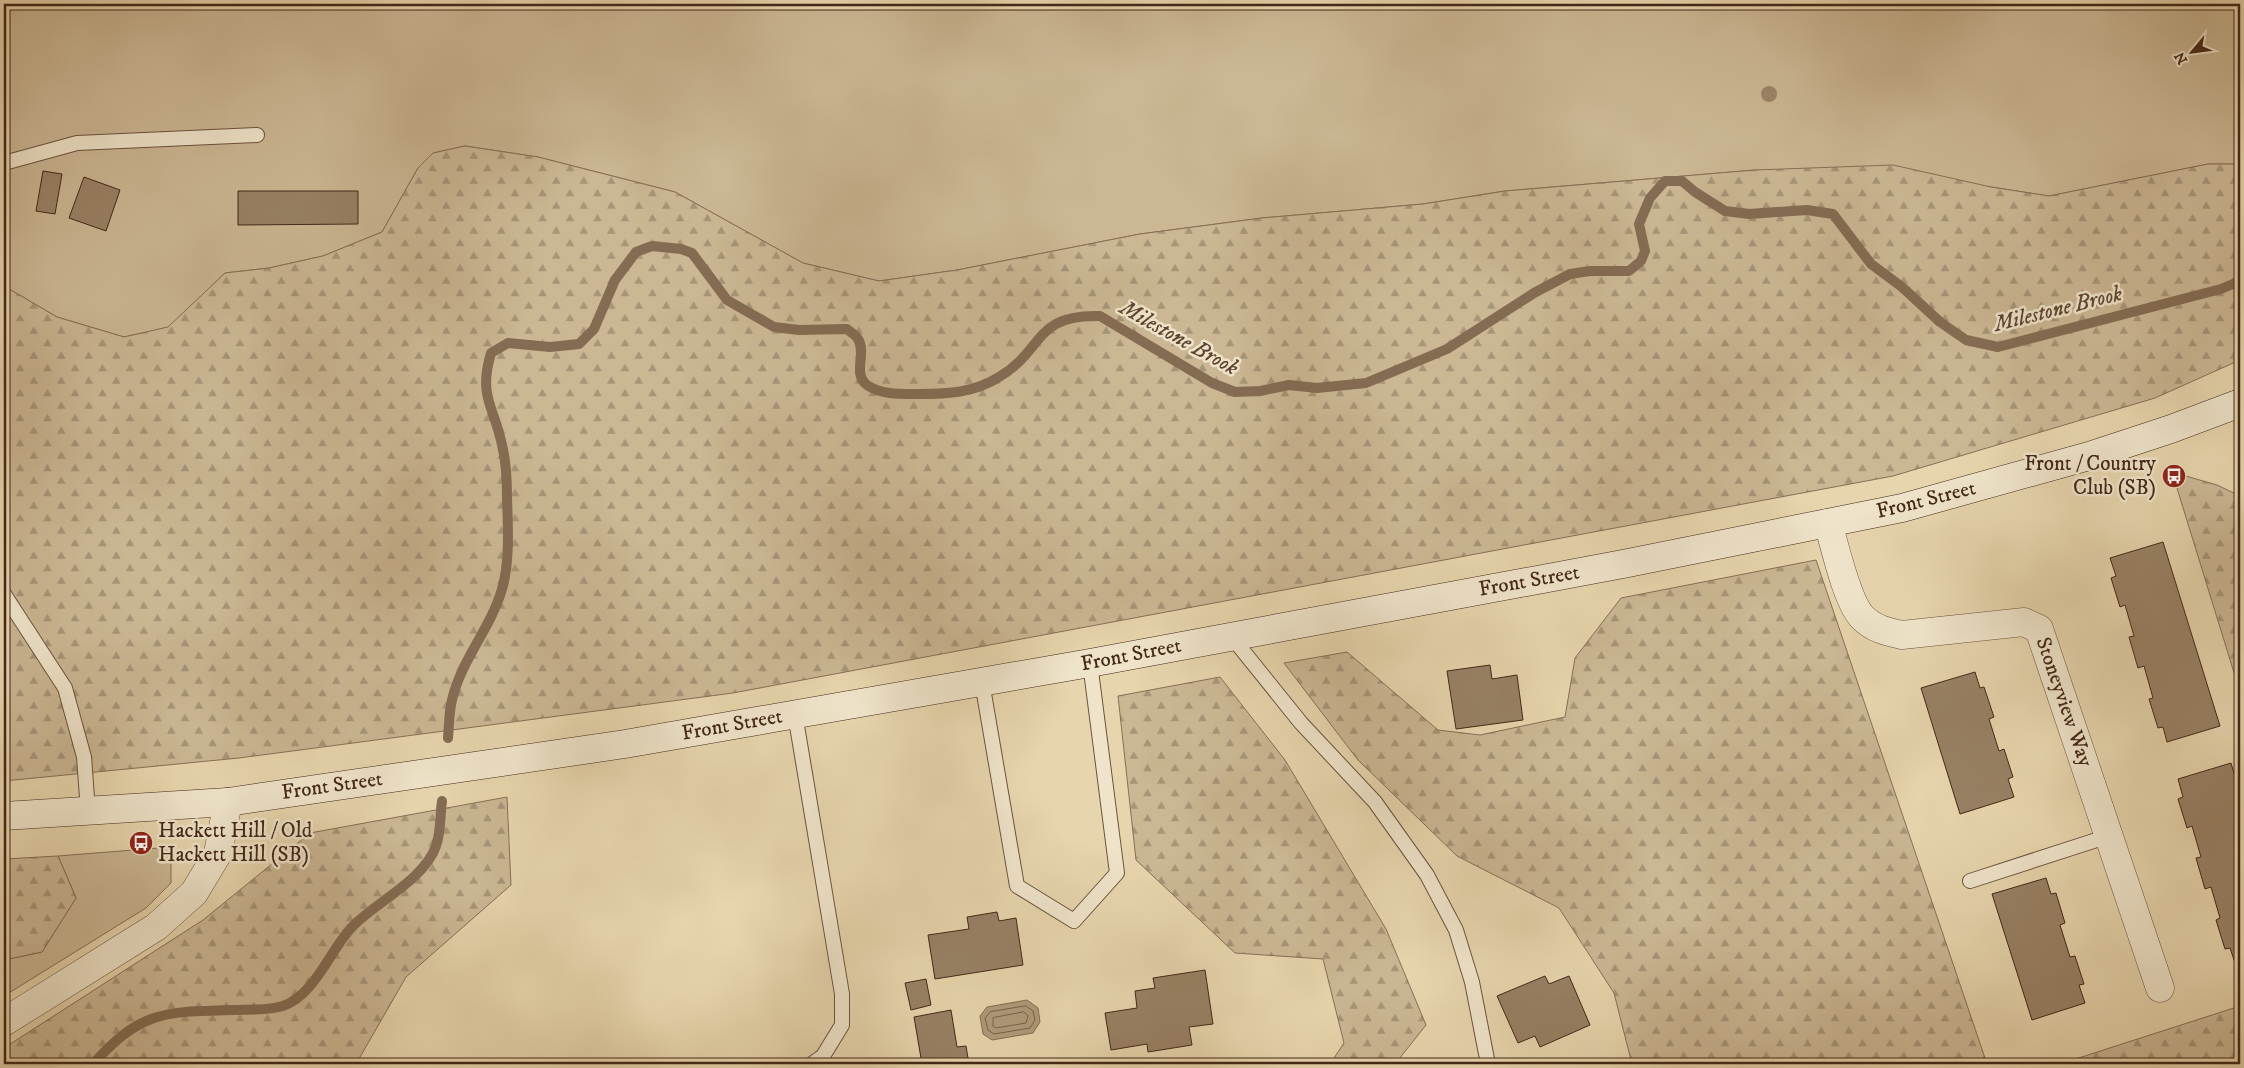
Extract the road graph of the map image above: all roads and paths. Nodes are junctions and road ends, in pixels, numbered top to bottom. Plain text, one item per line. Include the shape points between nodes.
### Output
1 (257, 135) dead end
2 (4, 163) edge
3 (2240, 403) edge
4 (1828, 523) junction
5 (4, 594) edge
6 (1231, 636) junction
7 (1090, 663) junction
8 (982, 682) junction
9 (795, 714) junction
10 (228, 802) junction
11 (88, 811) junction
12 (4, 816) edge
13 (2109, 836) junction
14 (1970, 881) dead end
15 (2160, 988) dead end
16 (4, 1022) edge
17 (812, 1064) edge
18 (1488, 1064) edge

1 - 2 lane via 77,143
3 - 4 main road, Front Street via 2089,456 1902,508
4 - 6 main road, Front Street
4 - 13 main road, Stoneyview Way via 1850,595 1863,618 1883,631 1902,635 2024,622 2039,628
5 - 11 lane via 65,688 84,757
6 - 7 main road, Front Street
6 - 18 lane via 1301,723 1374,802 1427,875 1456,930 1472,982
7 - 8 main road, Front Street
7 - 8 lane via 1117,873 1074,920 1018,886
8 - 9 main road, Front Street
9 - 10 main road, Front Street via 625,744
9 - 17 lane via 842,994 842,1025 823,1056
10 - 11 main road, Front Street
10 - 16 main road via 218,852 194,893 156,927
11 - 12 main road, Front Street
13 - 14 lane
13 - 15 main road, Stoneyview Way

